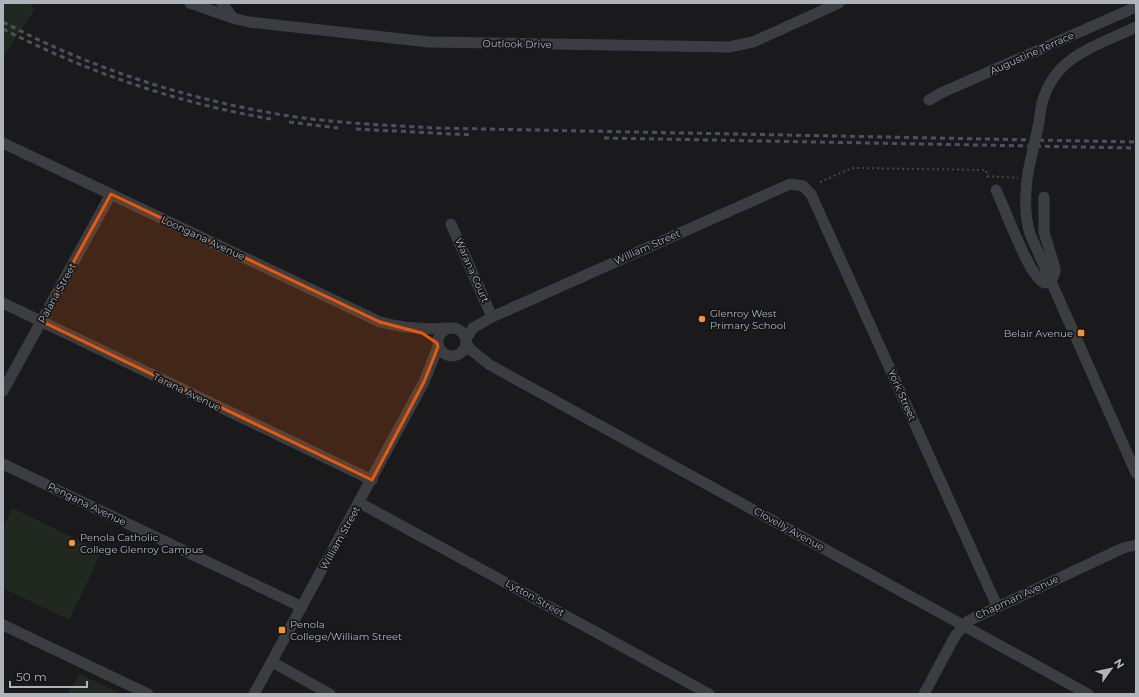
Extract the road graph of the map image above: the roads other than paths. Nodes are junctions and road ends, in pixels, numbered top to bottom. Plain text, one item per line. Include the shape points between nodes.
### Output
1 (190, 3) edge
2 (222, 3) edge
3 (839, 3) edge
4 (1136, 6) edge
5 (233, 18) junction
6 (1136, 28) edge
7 (930, 100) dead end
8 (3, 143) edge
9 (803, 186) joint
10 (996, 190) dead end
11 (111, 194) junction
12 (1044, 197) dead end
13 (451, 224) dead end
14 (1051, 282) junction
15 (3, 303) edge
16 (492, 317) junction
17 (41, 321) junction
18 (404, 328) junction
19 (450, 328) junction
20 (466, 341) junction
21 (438, 345) junction
22 (454, 355) junction
23 (490, 365) junction
24 (424, 382) junction
25 (3, 391) edge
26 (3, 464) edge
27 (1136, 473) edge
28 (372, 480) junction
29 (360, 503) junction
30 (1136, 539) edge
31 (1136, 545) edge
32 (1123, 548) junction
33 (997, 606) junction
34 (302, 607) junction
35 (3, 625) edge
36 (963, 625) junction
37 (272, 662) junction
38 (148, 694) edge
39 (254, 694) edge
40 (330, 694) edge
41 (709, 694) edge
42 (924, 694) edge
43 (1088, 694) edge

1 - 5 street, Outlook Drive
2 - 5 street
3 - 5 street, Outlook Drive via 752,42 728,48 430,42 281,26
4 - 7 street, Augustine Terrace
6 - 14 street, Augustine Terrace, bridge via 1078,55 1063,65 1045,94 1034,145 1024,175 1027,224
8 - 11 street, Loongana Avenue
9 - 16 street, William Street via 790,184
9 - 33 street, York Street via 811,194
10 - 14 street via 1035,276 1041,282
11 - 17 street, Palana Street
11 - 18 street, Loongana Avenue via 380,322
12 - 14 street via 1042,224 1055,268
13 - 16 street, Warana Court
14 - 27 street
15 - 17 street, Tarana Avenue
16 - 19 street, William Street
16 - 20 street, William Street via 473,328
17 - 25 street, Palana Street
17 - 28 street, Tarana Avenue
18 - 19 street, Loongana Avenue
18 - 21 street, Loongana Avenue via 422,333
19 - 20 street via 461,331
19 - 21 street via 440,334
20 - 22 street via 465,348
20 - 23 street, Clovelly Avenue via 471,350
21 - 22 street via 445,354
21 - 24 street, William Street
22 - 23 street, Clovelly Avenue
22 - 24 street, William Street via 440,363
23 - 36 street, Clovelly Avenue
24 - 28 street, William Street
26 - 34 street, Pengana Avenue
28 - 29 street, William Street
29 - 34 street, William Street
29 - 41 street, Lytton Street
30 - 32 street, Chapman Avenue
31 - 32 street, Chapman Avenue
32 - 33 street, Chapman Avenue
33 - 36 street, Chapman Avenue
34 - 37 street, William Street
35 - 38 street
36 - 42 street, Chapman Avenue
36 - 43 street, Clovelly Avenue
37 - 39 street, William Street
37 - 40 street

